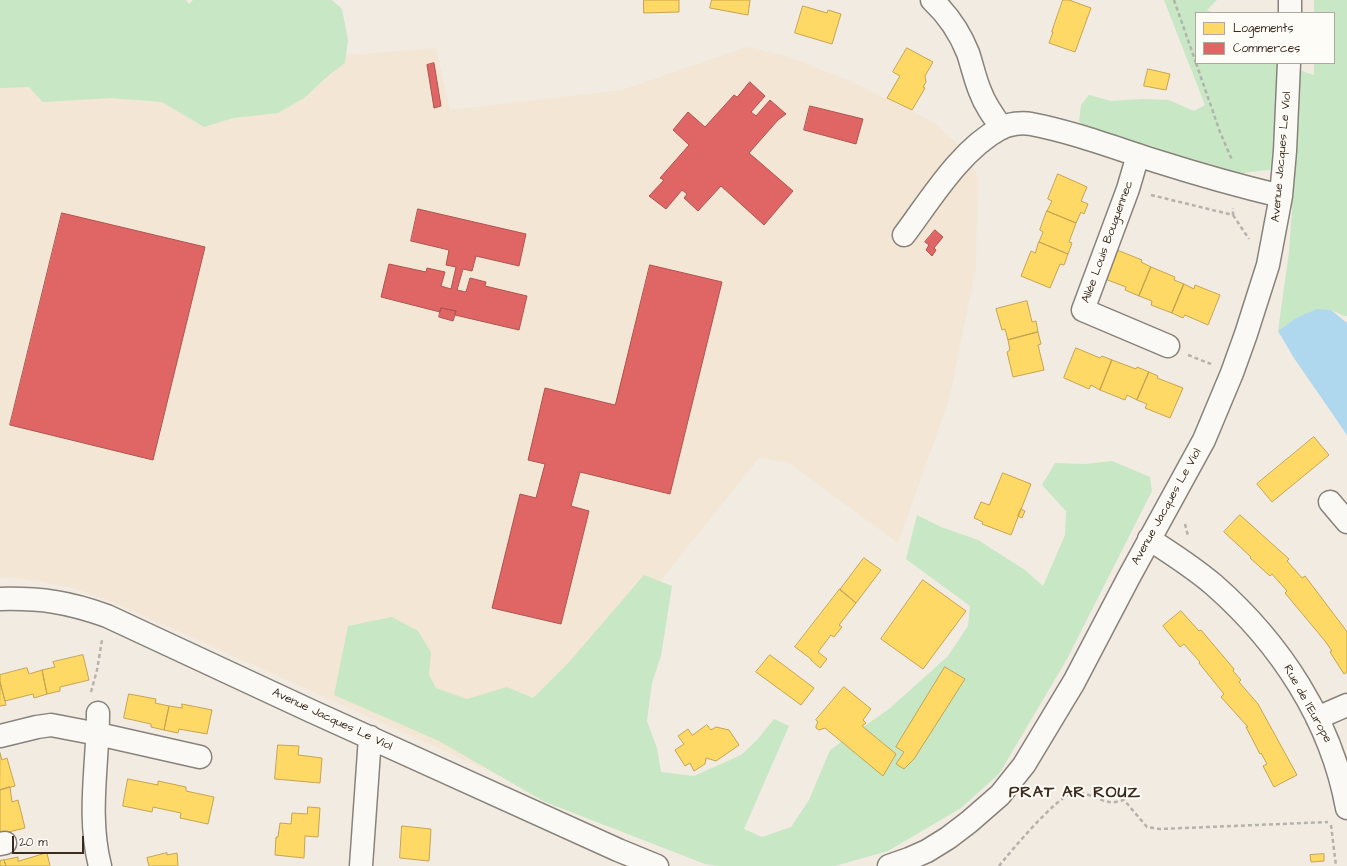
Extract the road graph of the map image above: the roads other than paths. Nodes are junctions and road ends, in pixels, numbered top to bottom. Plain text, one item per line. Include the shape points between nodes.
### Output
1 (932, 0) edge
2 (1290, 0) edge
3 (1290, 12) edge
4 (1288, 64) edge
5 (1002, 128) junction
6 (1138, 155) junction
7 (1282, 196) junction
8 (904, 236) dead end
9 (1168, 346) road end
10 (1330, 502) dead end
11 (1347, 522) edge
12 (1149, 539) junction
13 (0, 599) edge
14 (1347, 705) edge
15 (1317, 718) junction
16 (98, 724) junction
17 (0, 736) edge
18 (370, 737) junction
19 (200, 757) dead end
20 (1337, 816) edge
21 (100, 866) edge
22 (361, 866) edge
23 (657, 866) edge
24 (889, 866) edge

1 - 5 street via 953,24 961,38 988,109
2 - 3 street
4 - 7 street, Avenue Jacques Le Viol
5 - 6 street via 1030,124
5 - 8 street via 970,152 947,178
6 - 7 street
6 - 9 street, Allée Louis Bouguennec via 1083,310
7 - 12 street, Avenue Jacques Le Viol via 1268,265 1232,373 1204,440
10 - 11 street
12 - 15 street, Rue de l'Europe via 1212,584 1256,626 1293,674
12 - 24 street, Avenue Jacques Le Viol via 1059,709 1011,781 986,807 948,838 927,851
13 - 18 street, Avenue Jacques Le Viol via 46,600 84,607
14 - 15 street
15 - 20 street, Rue de l'Europe via 1336,760 1342,781
16 - 17 street via 38,727
16 - 19 street
16 - 21 street via 93,821
18 - 22 street
18 - 23 street, Avenue Jacques Le Viol

